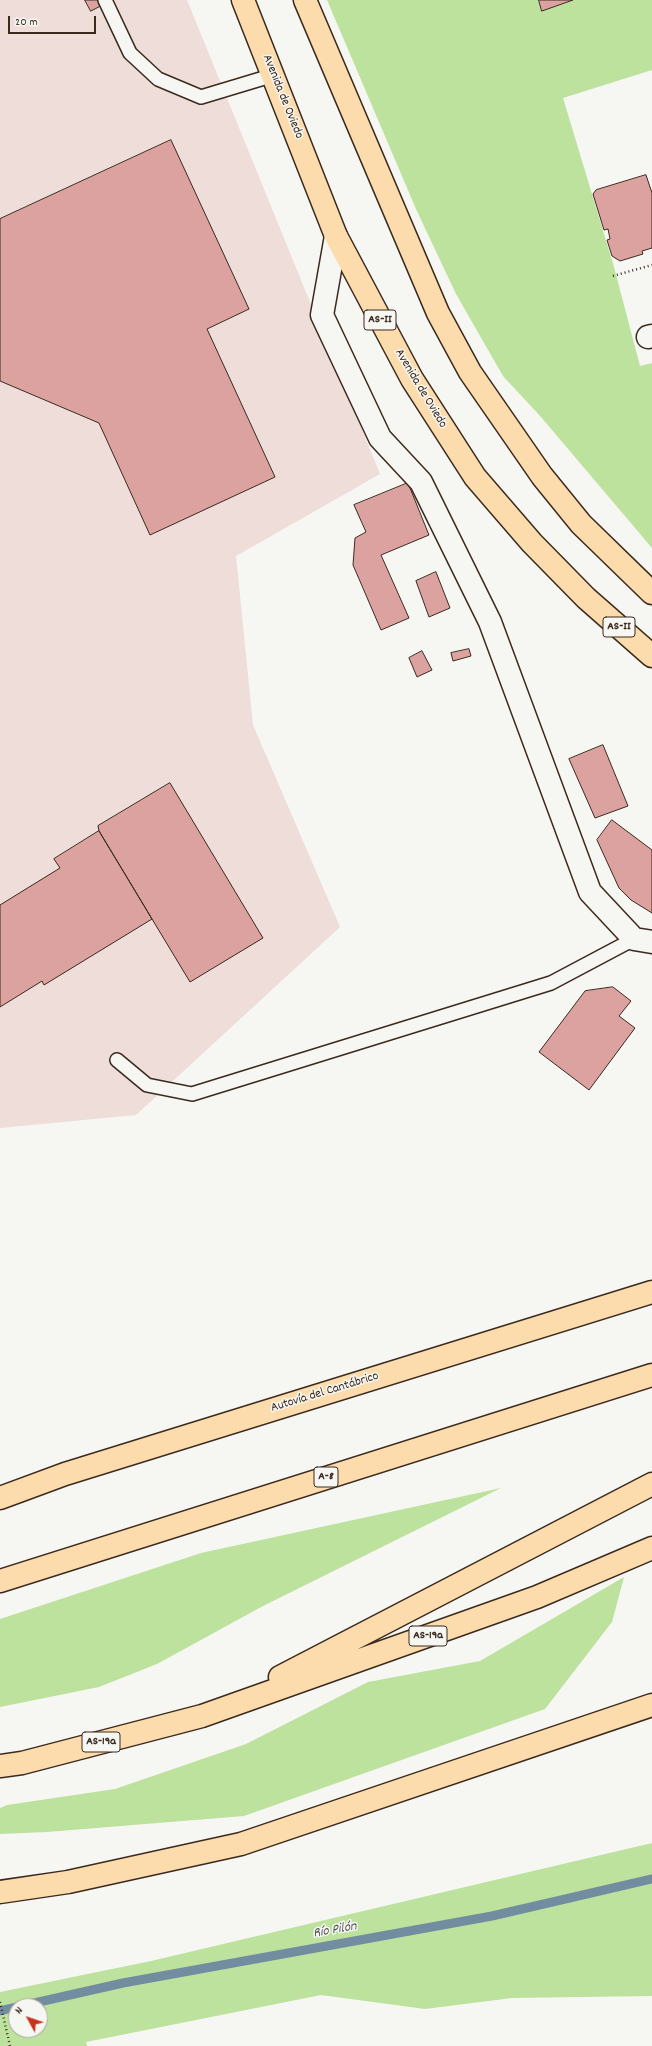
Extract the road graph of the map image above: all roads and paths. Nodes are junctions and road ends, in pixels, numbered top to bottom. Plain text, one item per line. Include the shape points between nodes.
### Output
1 (105, 0) edge
2 (243, 0) edge
3 (305, 0) edge
4 (274, 75) junction
5 (336, 236) junction
6 (652, 265) edge
7 (613, 276) dead end
8 (652, 593) edge
9 (652, 656) edge
10 (643, 940) edge
11 (117, 1060) dead end
12 (652, 1292) edge
13 (652, 1375) edge
14 (65, 1474) junction
15 (652, 1484) edge
16 (0, 1485) edge
17 (0, 1498) edge
18 (652, 1548) edge
19 (0, 1581) edge
20 (652, 1705) edge
21 (202, 1716) junction
22 (0, 1766) edge
23 (0, 1892) edge
24 (0, 2002) edge
25 (10, 2046) edge

1 - 4 lane via 130,53 158,79 201,97
2 - 4 main road, Avenida de Oviedo / AS-II
3 - 8 main road via 438,313 470,372 542,476 581,524
4 - 5 main road, Avenida de Oviedo / AS-II
5 - 9 main road, Avenida de Oviedo / AS-II via 412,379 475,477 532,543 581,592
5 - 10 street via 322,314 380,438 421,482 490,622 590,892
6 - 7 path
10 - 11 lane via 551,982 192,1094 147,1085
12 - 14 main road, Autovía del Cantábrico
13 - 19 main road, A-8
14 - 16 main road
14 - 17 main road, Autovía del Cantábrico
15 - 21 main road
18 - 21 main road, AS-19a via 538,1597
20 - 23 main road via 241,1844 68,1882
21 - 22 main road, AS-19a via 22,1763
24 - 25 path

